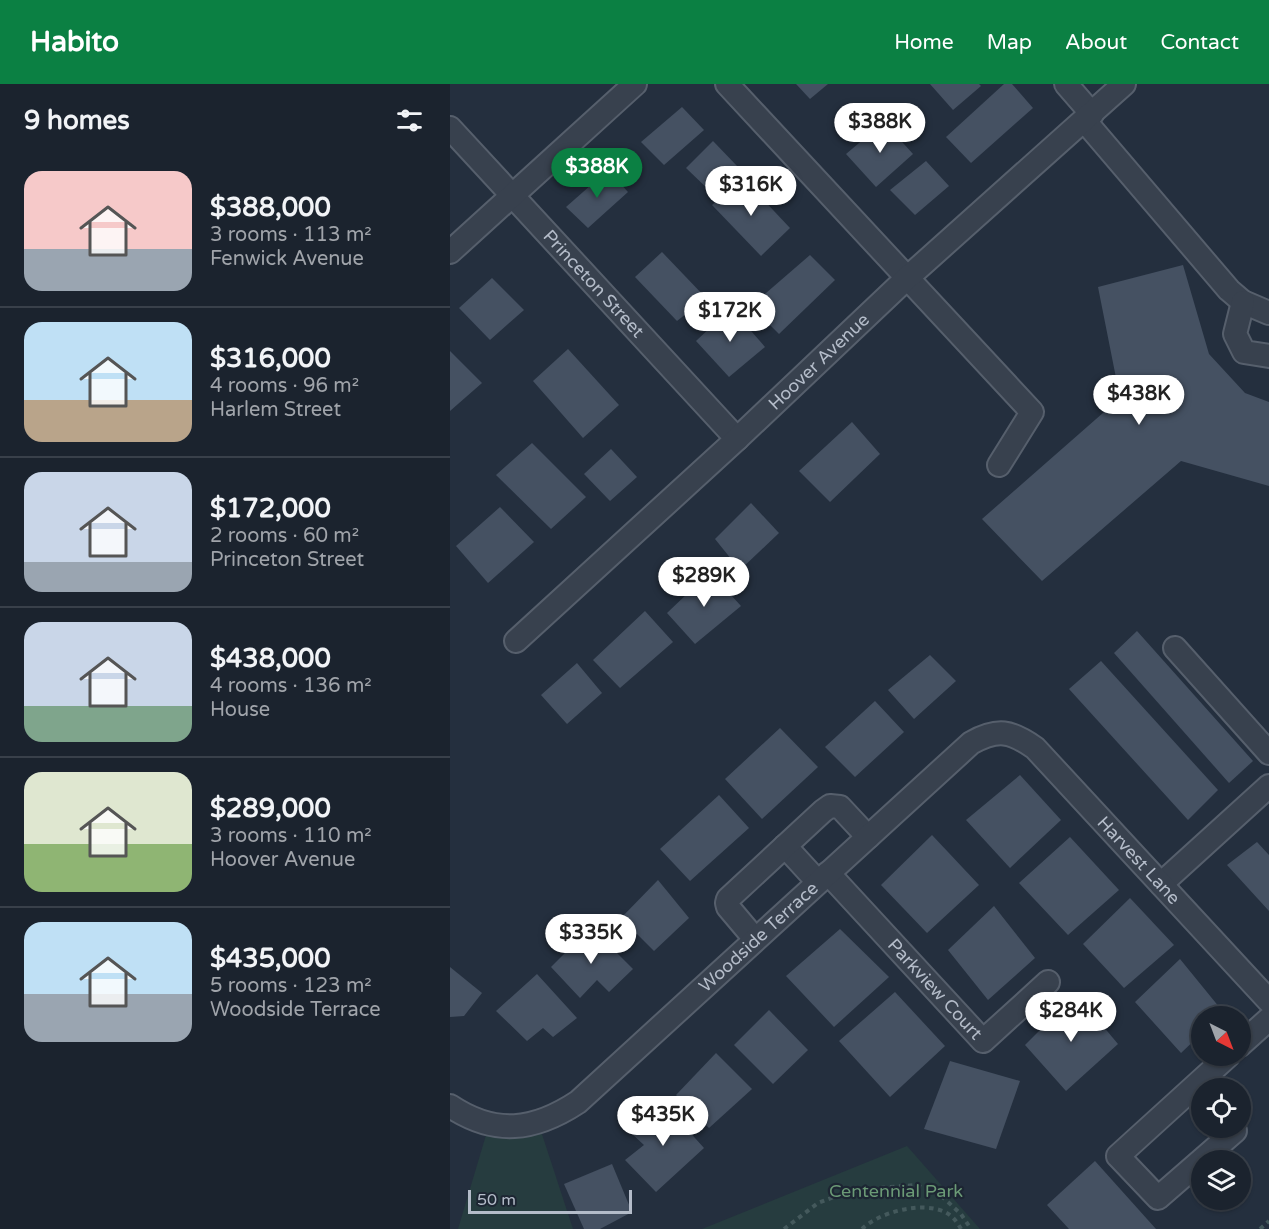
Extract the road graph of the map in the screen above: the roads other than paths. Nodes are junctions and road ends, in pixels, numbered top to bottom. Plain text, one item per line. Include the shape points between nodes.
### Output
1 (635, 84) edge
2 (727, 84) edge
3 (1066, 84) edge
4 (1124, 84) edge
5 (1088, 117) junction
6 (450, 128) edge
7 (513, 196) junction
8 (450, 252) edge
9 (906, 279) junction
10 (1243, 302) junction
11 (1269, 313) edge
12 (1269, 356) edge
13 (737, 439) junction
14 (999, 465) dead end
15 (516, 641) dead end
16 (1175, 648) dead end
17 (1001, 733) joint
18 (1269, 753) edge
19 (1269, 786) edge
20 (868, 837) junction
21 (785, 846) junction
22 (823, 878) junction
23 (1161, 884) junction
24 (755, 939) junction
25 (1048, 982) dead end
26 (1269, 1001) edge
27 (1269, 1019) edge
28 (1251, 1035) edge
29 (1219, 1066) edge
30 (1208, 1078) edge
31 (1191, 1095) edge
32 (450, 1106) edge
33 (1227, 1138) edge

1 - 7 street
2 - 9 street
3 - 5 street
4 - 5 street, Hoover Avenue
5 - 9 street, Hoover Avenue
5 - 10 street via 1229,290
6 - 7 street, Princeton Street
7 - 8 street
7 - 13 street, Princeton Street
9 - 13 street, Hoover Avenue
9 - 14 street via 1032,412
10 - 11 street
10 - 12 street via 1235,334 1244,352
13 - 15 street, Hoover Avenue
16 - 18 street
17 - 20 street, Woodside Terrace via 985,735 971,743
17 - 23 street, Harvest Lane via 1018,736 1035,748
19 - 23 street
20 - 21 street via 840,807 833,805
20 - 22 street, Woodside Terrace
21 - 22 street
21 - 24 street via 727,902 736,919
22 - 24 street, Woodside Terrace
22 - 25 street, Parkview Court via 983,1041
23 - 26 street, Harvest Lane
24 - 32 street, Woodside Terrace via 578,1102 560,1114 511,1127 489,1125
27 - 28 street
29 - 30 street
31 - 33 street via 1118,1156 1158,1198

